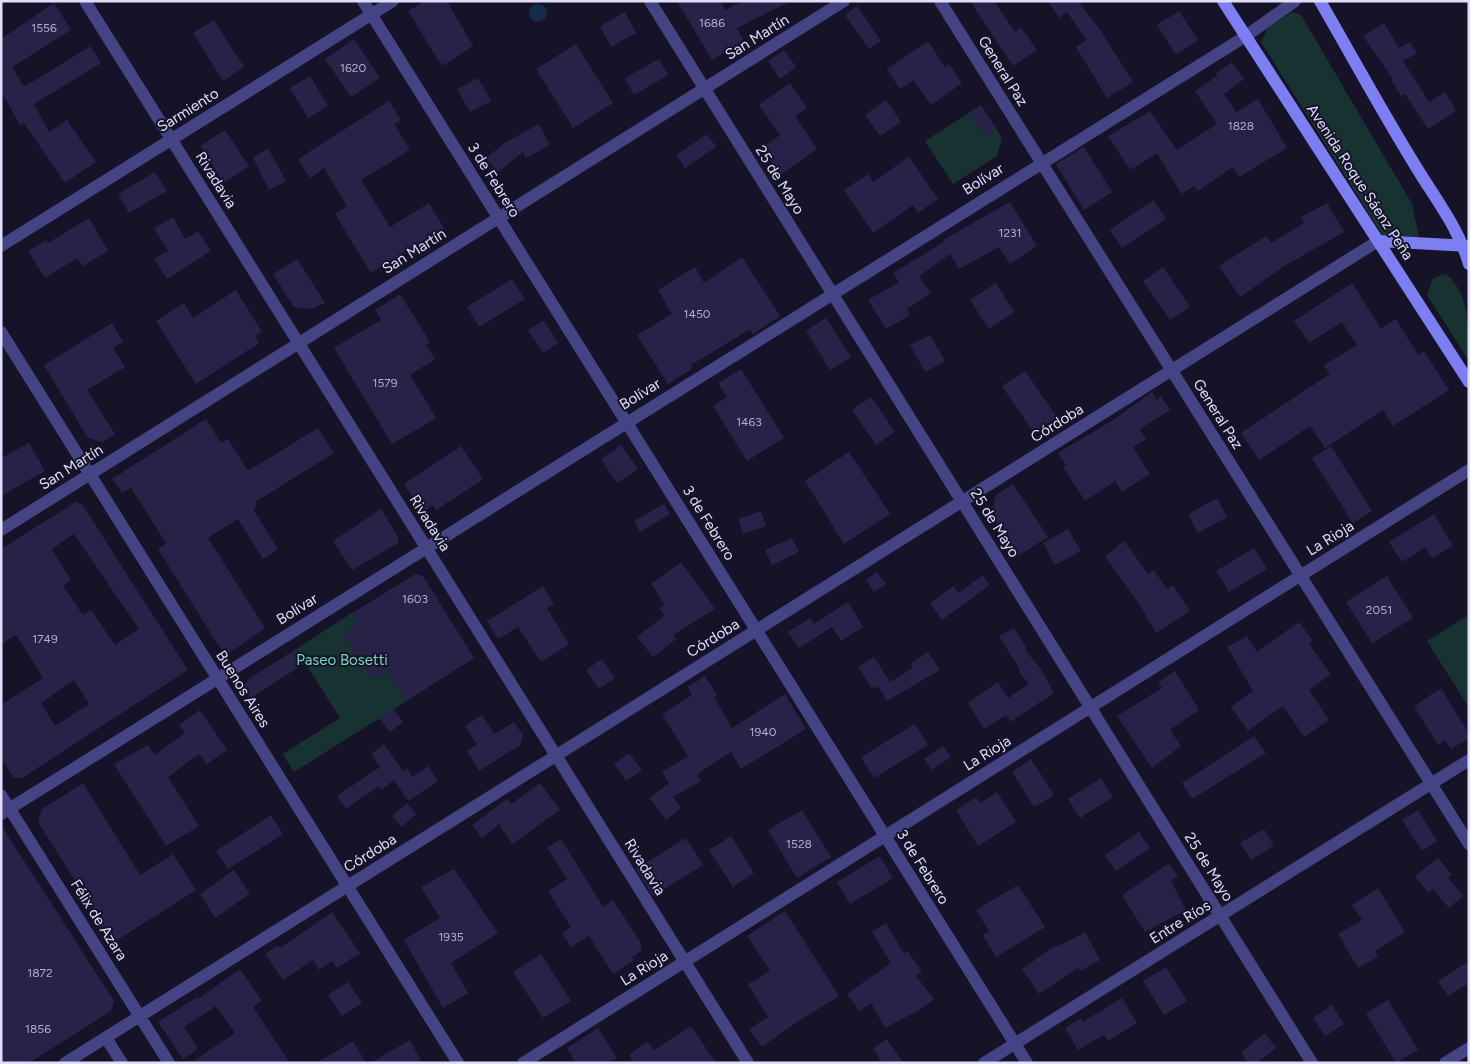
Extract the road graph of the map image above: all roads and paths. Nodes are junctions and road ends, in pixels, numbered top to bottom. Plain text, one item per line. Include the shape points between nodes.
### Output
1 (86, 1) edge
2 (363, 1) edge
3 (392, 1) edge
4 (650, 1) edge
5 (844, 1) edge
6 (940, 1) edge
7 (1223, 1) edge
8 (1295, 1) edge
9 (1320, 1) edge
10 (371, 15) junction
11 (1246, 36) junction
12 (704, 89) junction
13 (172, 140) junction
14 (1041, 162) junction
15 (498, 218) junction
16 (1378, 240) junction
17 (1, 246) edge
18 (1466, 246) edge
19 (1469, 264) edge
20 (832, 293) junction
21 (1, 332) edge
22 (298, 342) junction
23 (1172, 370) junction
24 (1469, 382) edge
25 (626, 422) junction
26 (1469, 470) edge
27 (91, 474) junction
28 (962, 502) junction
29 (1, 530) edge
30 (426, 547) junction
31 (1300, 576) junction
32 (756, 630) junction
33 (218, 678) junction
34 (1090, 707) junction
35 (556, 756) junction
36 (1469, 760) edge
37 (1431, 784) junction
38 (1, 795) edge
39 (6, 811) edge
40 (885, 836) junction
41 (1469, 844) edge
42 (348, 886) junction
43 (1220, 915) junction
44 (684, 962) junction
45 (140, 1016) junction
46 (106, 1038) junction
47 (1015, 1044) junction
48 (1469, 1048) edge
49 (66, 1063) edge
50 (122, 1063) edge
51 (169, 1063) edge
52 (458, 1063) edge
53 (522, 1063) edge
54 (748, 1063) edge
55 (984, 1063) edge
56 (1027, 1063) edge
57 (1312, 1063) edge
58 (1445, 1063) edge

1 - 13 street, Rivadavia
2 - 10 street, 3 de Febrero
3 - 10 street, Sarmiento
4 - 12 street, 25 de Mayo
5 - 12 street, San Martín
6 - 14 street, General Paz
7 - 11 main road, Avenida Roque Sáenz Peña
8 - 11 street, Bolívar
9 - 18 main road
10 - 13 street, Sarmiento
10 - 15 street, 3 de Febrero
11 - 14 street, Bolívar
11 - 16 main road, Avenida Roque Sáenz Peña
12 - 15 street, San Martín
12 - 20 street, 25 de Mayo
13 - 17 street, Sarmiento
13 - 22 street, Rivadavia
14 - 20 street, Bolívar
14 - 23 street, General Paz
15 - 22 street, San Martín
15 - 25 street, 3 de Febrero
16 - 18 main road
16 - 23 street, Córdoba
16 - 24 main road, Avenida Roque Sáenz Peña
18 - 19 main road
20 - 25 street, Bolívar
20 - 28 street, 25 de Mayo
21 - 27 street, Buenos Aires
22 - 27 street, San Martín
22 - 30 street, Rivadavia
23 - 28 street, Córdoba
23 - 31 street, General Paz
25 - 30 street, Bolívar
25 - 32 street, 3 de Febrero
26 - 31 street, La Rioja
27 - 29 street, San Martín
27 - 33 street, Buenos Aires
28 - 32 street, Córdoba
28 - 34 street, 25 de Mayo
30 - 33 street, Bolívar
30 - 35 street, Rivadavia
31 - 34 street, La Rioja
31 - 37 street, General Paz
32 - 35 street, Córdoba
32 - 40 street, 3 de Febrero
33 - 39 street, Bolívar
33 - 42 street, Buenos Aires
34 - 40 street, La Rioja
34 - 43 street, 25 de Mayo
35 - 42 street, Córdoba
35 - 44 street, Rivadavia
36 - 37 street, Entre Ríos
37 - 41 street, General Paz
37 - 43 street, Entre Ríos
38 - 39 street, Félix de Azara
39 - 45 street, Félix de Azara
40 - 44 street, La Rioja
40 - 47 street, 3 de Febrero
42 - 45 street, Córdoba
42 - 52 street, Buenos Aires
43 - 47 street, Entre Ríos
43 - 57 street, 25 de Mayo
44 - 53 street, La Rioja
44 - 54 street, Rivadavia
45 - 46 street, Córdoba
45 - 51 street, Félix de Azara
46 - 49 street, Córdoba
46 - 50 street
47 - 55 street, Entre Ríos
47 - 56 street, 3 de Febrero
48 - 58 street

